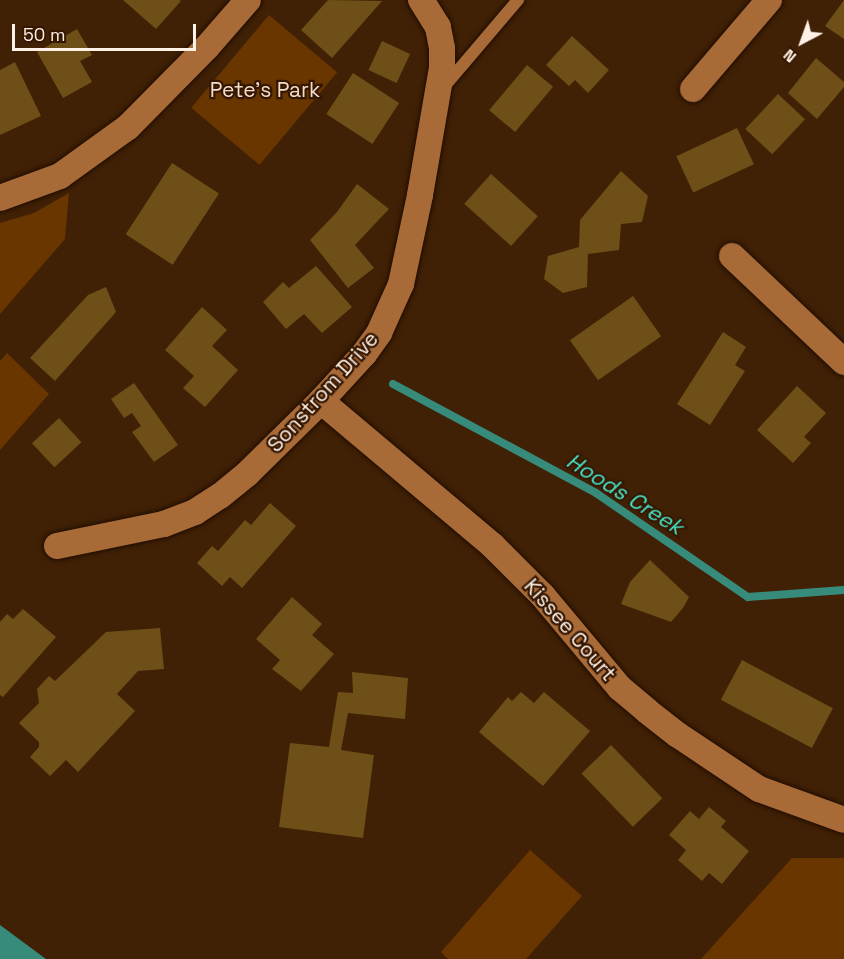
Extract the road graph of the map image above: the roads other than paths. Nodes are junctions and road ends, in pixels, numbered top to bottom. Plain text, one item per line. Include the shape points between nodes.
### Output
1 (248, 0) edge
2 (421, 0) edge
3 (518, 0) edge
4 (769, 0) edge
5 (693, 89) dead end
6 (437, 96) junction
7 (0, 198) edge
8 (732, 256) dead end
9 (844, 362) edge
10 (321, 401) junction
11 (57, 546) dead end
12 (844, 820) edge

1 - 7 street via 128,127 60,176
2 - 6 street, Sonstrom Drive via 438,27 442,48
3 - 6 lane
4 - 5 street
6 - 10 street, Sonstrom Drive via 420,195 392,310 364,354
8 - 9 street
10 - 11 street, Sonstrom Drive via 247,474 195,512 164,524
10 - 12 street, Kissee Court via 492,545 543,596 620,688 647,711 759,789

